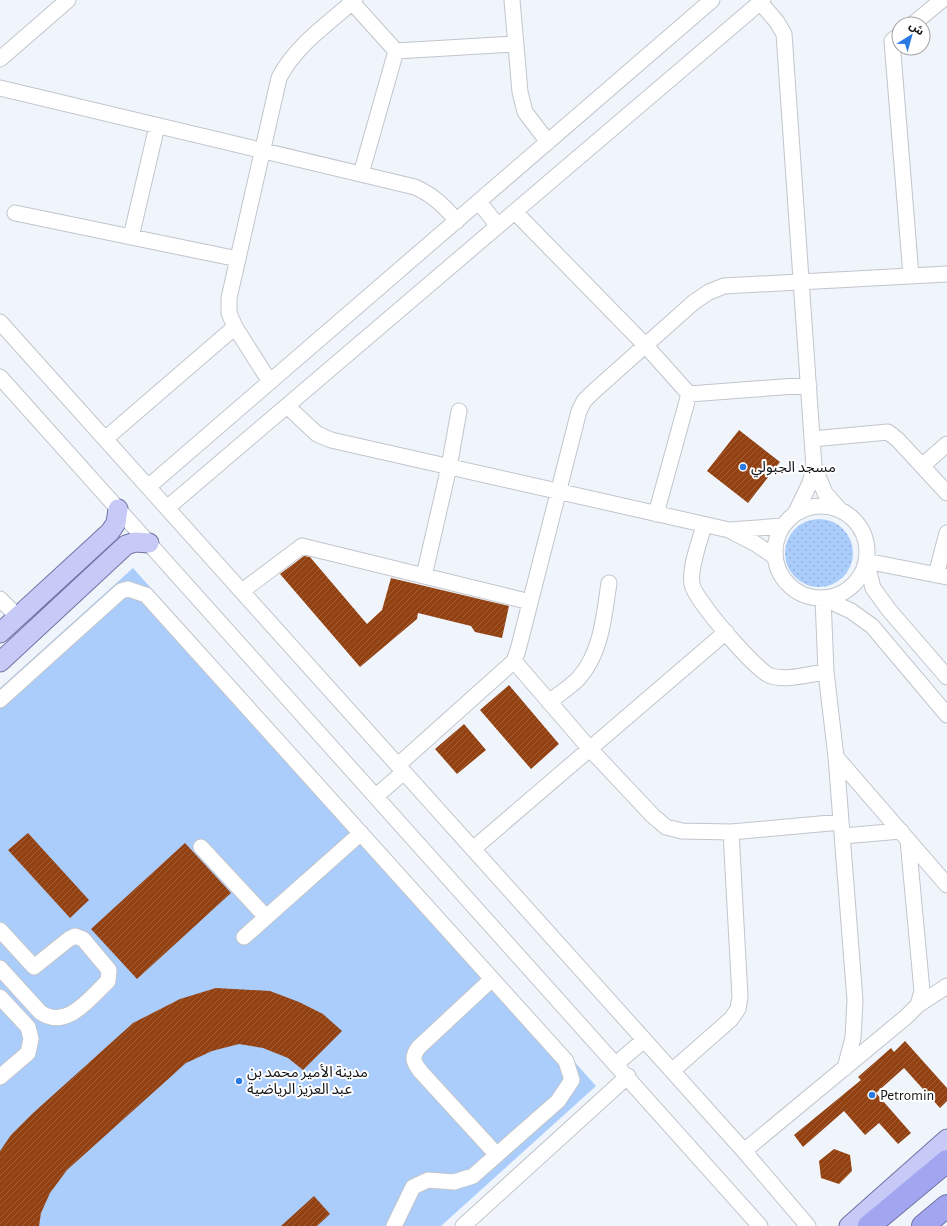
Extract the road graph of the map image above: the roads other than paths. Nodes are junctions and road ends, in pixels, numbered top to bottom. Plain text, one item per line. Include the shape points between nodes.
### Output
1 (68, 0) edge
2 (512, 0) edge
3 (712, 0) edge
4 (942, 0) edge
5 (352, 1) edge
6 (762, 1) edge
7 (923, 16) edge
8 (516, 44) junction
9 (396, 51) junction
10 (893, 56) edge
11 (0, 59) edge
12 (0, 88) edge
13 (157, 126) junction
14 (548, 142) junction
15 (263, 150) junction
16 (361, 174) junction
17 (479, 202) junction
18 (515, 212) junction
19 (15, 213) dead end
20 (457, 221) junction
21 (498, 226) junction
22 (131, 237) junction
23 (238, 259) junction
24 (947, 274) edge
25 (912, 276) junction
26 (800, 282) junction
27 (0, 322) edge
28 (235, 327) junction
29 (646, 346) junction
30 (0, 378) edge
31 (270, 382) junction
32 (809, 385) junction
33 (689, 394) junction
34 (287, 406) junction
35 (459, 411) dead end
36 (105, 439) junction
37 (812, 439) junction
38 (947, 444) edge
39 (922, 466) junction
40 (449, 467) junction
41 (814, 467) junction
42 (148, 487) junction
43 (559, 492) junction
44 (947, 493) edge
45 (167, 508) junction
46 (118, 509) junction
47 (840, 510) junction
48 (796, 512) junction
49 (656, 514) junction
50 (704, 525) junction
51 (783, 526) junction
52 (729, 530) junction
53 (947, 533) edge
54 (149, 543) junction
55 (775, 557) junction
56 (866, 561) junction
57 (424, 576) junction
58 (942, 576) edge
59 (609, 583) dead end
60 (242, 591) junction
61 (823, 598) junction
62 (0, 599) edge
63 (530, 602) junction
64 (18, 617) junction
65 (0, 632) edge
66 (726, 632) junction
67 (514, 661) junction
68 (0, 662) edge
69 (826, 672) junction
70 (947, 677) edge
71 (0, 700) edge
72 (549, 702) junction
73 (947, 715) edge
74 (590, 749) junction
75 (836, 757) junction
76 (401, 768) junction
77 (376, 796) junction
78 (842, 829) junction
79 (731, 832) junction
80 (361, 833) junction
81 (904, 836) junction
82 (201, 847) dead end
83 (473, 849) junction
84 (947, 885) edge
85 (266, 917) junction
86 (0, 930) edge
87 (244, 937) dead end
88 (0, 968) edge
89 (34, 968) junction
90 (492, 979) junction
91 (15, 984) junction
92 (947, 986) edge
93 (0, 997) edge
94 (918, 1005) junction
95 (47, 1017) junction
96 (28, 1027) junction
97 (644, 1040) junction
98 (616, 1064) junction
99 (845, 1068) junction
100 (672, 1071) junction
101 (628, 1076) junction
102 (0, 1077) edge
103 (947, 1139) edge
104 (744, 1151) junction
105 (497, 1155) junction
106 (947, 1162) edge
107 (947, 1206) edge
108 (394, 1226) edge
109 (463, 1226) edge
110 (760, 1226) edge
111 (808, 1226) edge
112 (849, 1226) edge
113 (869, 1226) edge
114 (923, 1226) edge

1 - 11 street
2 - 8 street
3 - 14 street
4 - 7 street
5 - 9 street
5 - 15 street via 286,64 279,78
6 - 18 street
6 - 26 street via 784,34
8 - 9 street
8 - 14 street via 520,92 525,112
9 - 16 street
10 - 25 street
12 - 13 street
13 - 15 street
13 - 22 street
14 - 17 street
15 - 16 street
15 - 23 street
16 - 20 street via 428,192 440,201
17 - 20 street
17 - 21 street
18 - 21 street
18 - 29 street
19 - 22 street
20 - 31 street
21 - 34 street
22 - 23 street
23 - 28 street via 228,298 229,313
24 - 25 street
25 - 26 street
26 - 29 street via 724,286 709,292 694,302
26 - 32 street
27 - 36 street
28 - 31 street
28 - 36 street
29 - 33 street
29 - 43 street via 584,401 579,411
30 - 46 street
31 - 42 street
32 - 33 street
32 - 37 street
33 - 49 street
34 - 40 street via 307,427 331,440
34 - 45 street
35 - 40 street
36 - 42 street
37 - 39 street via 888,432
37 - 41 street
38 - 39 street
39 - 44 street
40 - 43 street
40 - 57 street
41 - 47 street via 825,493
41 - 48 street via 808,488
42 - 45 street
43 - 49 street
43 - 63 street
45 - 60 street
46 - 54 street
46 - 64 main road via 116,523 110,532
47 - 48 street via 826,506 810,507
47 - 56 street via 853,518 862,531 867,546
48 - 51 street
49 - 50 street
50 - 52 street
50 - 66 street via 691,577 692,586 696,595
51 - 52 street
51 - 55 street via 777,535
52 - 55 street
53 - 58 street
54 - 68 main road via 135,542 126,546
54 - 77 street
55 - 61 street via 783,578 794,589 808,596
56 - 58 street
56 - 61 street via 861,575 851,587 838,595
56 - 70 street via 873,588
57 - 60 street via 302,546
57 - 63 street
59 - 72 street via 597,645 587,666 574,682
60 - 76 street
61 - 69 street
61 - 73 street via 851,611 872,626
62 - 64 street
63 - 67 street
64 - 65 main road
66 - 69 street via 761,671 770,676 780,678
66 - 74 street
67 - 72 street
67 - 76 street
69 - 75 street
71 - 80 street via 121,591 137,591 146,595
72 - 74 street
74 - 79 street via 653,816 666,826 682,831
74 - 83 street
75 - 78 street
75 - 81 street
76 - 77 street
76 - 83 street
77 - 98 street
78 - 79 street
78 - 81 street
78 - 99 street via 855,1000 853,1038
79 - 100 street via 740,997 738,1009 732,1019
80 - 85 street
80 - 90 street
81 - 84 street
81 - 94 street via 922,991
82 - 85 street
83 - 97 street
85 - 87 street
86 - 89 street
88 - 91 street
89 - 91 street
89 - 95 street via 75,936 83,939 110,970 108,982 77,1010 67,1017
90 - 105 street via 566,1061 572,1080 558,1101
90 - 105 street via 419,1047 413,1055 413,1062
91 - 95 street
92 - 94 street
93 - 96 street
94 - 99 street via 906,1018
95 - 96 street via 44,1026 38,1030
96 - 102 street via 31,1039 28,1053
97 - 98 street
97 - 100 street
98 - 101 street
99 - 104 street
100 - 104 street
101 - 109 street
101 - 110 street
103 - 112 main road
104 - 111 street
105 - 108 street via 473,1176 462,1181 428,1180 413,1187
106 - 113 highway
107 - 114 highway

